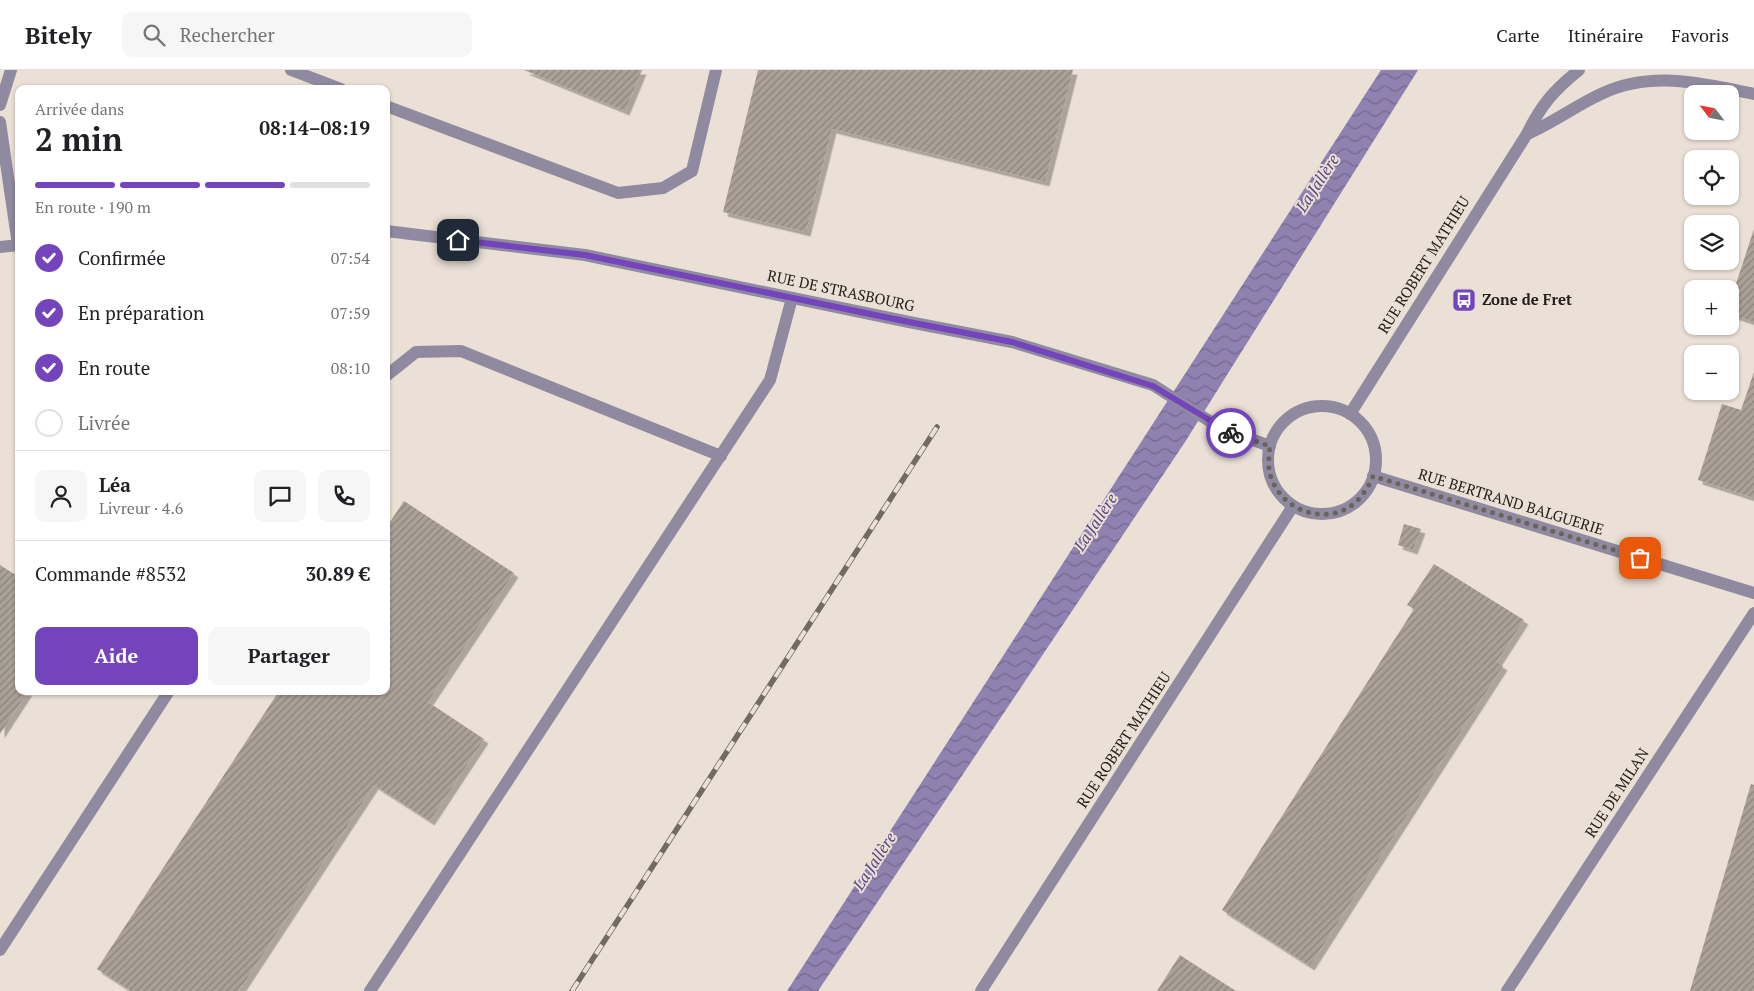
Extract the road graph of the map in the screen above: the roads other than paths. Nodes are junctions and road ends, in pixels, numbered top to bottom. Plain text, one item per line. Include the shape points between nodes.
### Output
1 (11, 70) edge
2 (291, 70) edge
3 (716, 70) edge
4 (1579, 70) edge
5 (330, 85) edge
6 (1754, 94) edge
7 (0, 105) edge
8 (390, 108) edge
9 (0, 122) edge
10 (1527, 134) junction
11 (15, 219) edge
12 (390, 231) edge
13 (15, 245) edge
14 (0, 247) edge
15 (792, 298) junction
16 (390, 373) edge
17 (1350, 414) junction
18 (1270, 446) junction
19 (721, 456) junction
20 (1373, 476) junction
21 (1293, 506) junction
22 (1754, 593) edge
23 (1754, 613) edge
24 (166, 695) edge
25 (0, 950) edge
26 (370, 991) edge
27 (981, 991) edge
28 (1507, 991) edge

1 - 7 street
2 - 5 street
3 - 8 street via 692,171 663,188 618,193
4 - 10 street, RUE ROBERT MATHIEU via 1557,87 1539,109
6 - 10 street via 1678,80 1628,83 1602,93
9 - 11 street
10 - 17 street, RUE ROBERT MATHIEU
12 - 15 street, RUE DE STRASBOURG via 585,255
13 - 14 street
15 - 18 street, RUE DE STRASBOURG via 1012,342 1153,386 1222,429
15 - 19 street via 770,380
16 - 19 street via 416,352 461,350
17 - 18 street via 1335,408 1302,410 1277,431
17 - 20 street via 1372,441 1376,459
18 - 21 street via 1271,480 1280,495
19 - 26 street
20 - 21 street via 1366,491 1341,511 1308,513
20 - 22 street, RUE BERTRAND BALGUERIE
21 - 27 street, RUE ROBERT MATHIEU
23 - 28 street, RUE DE MILAN
24 - 25 street

